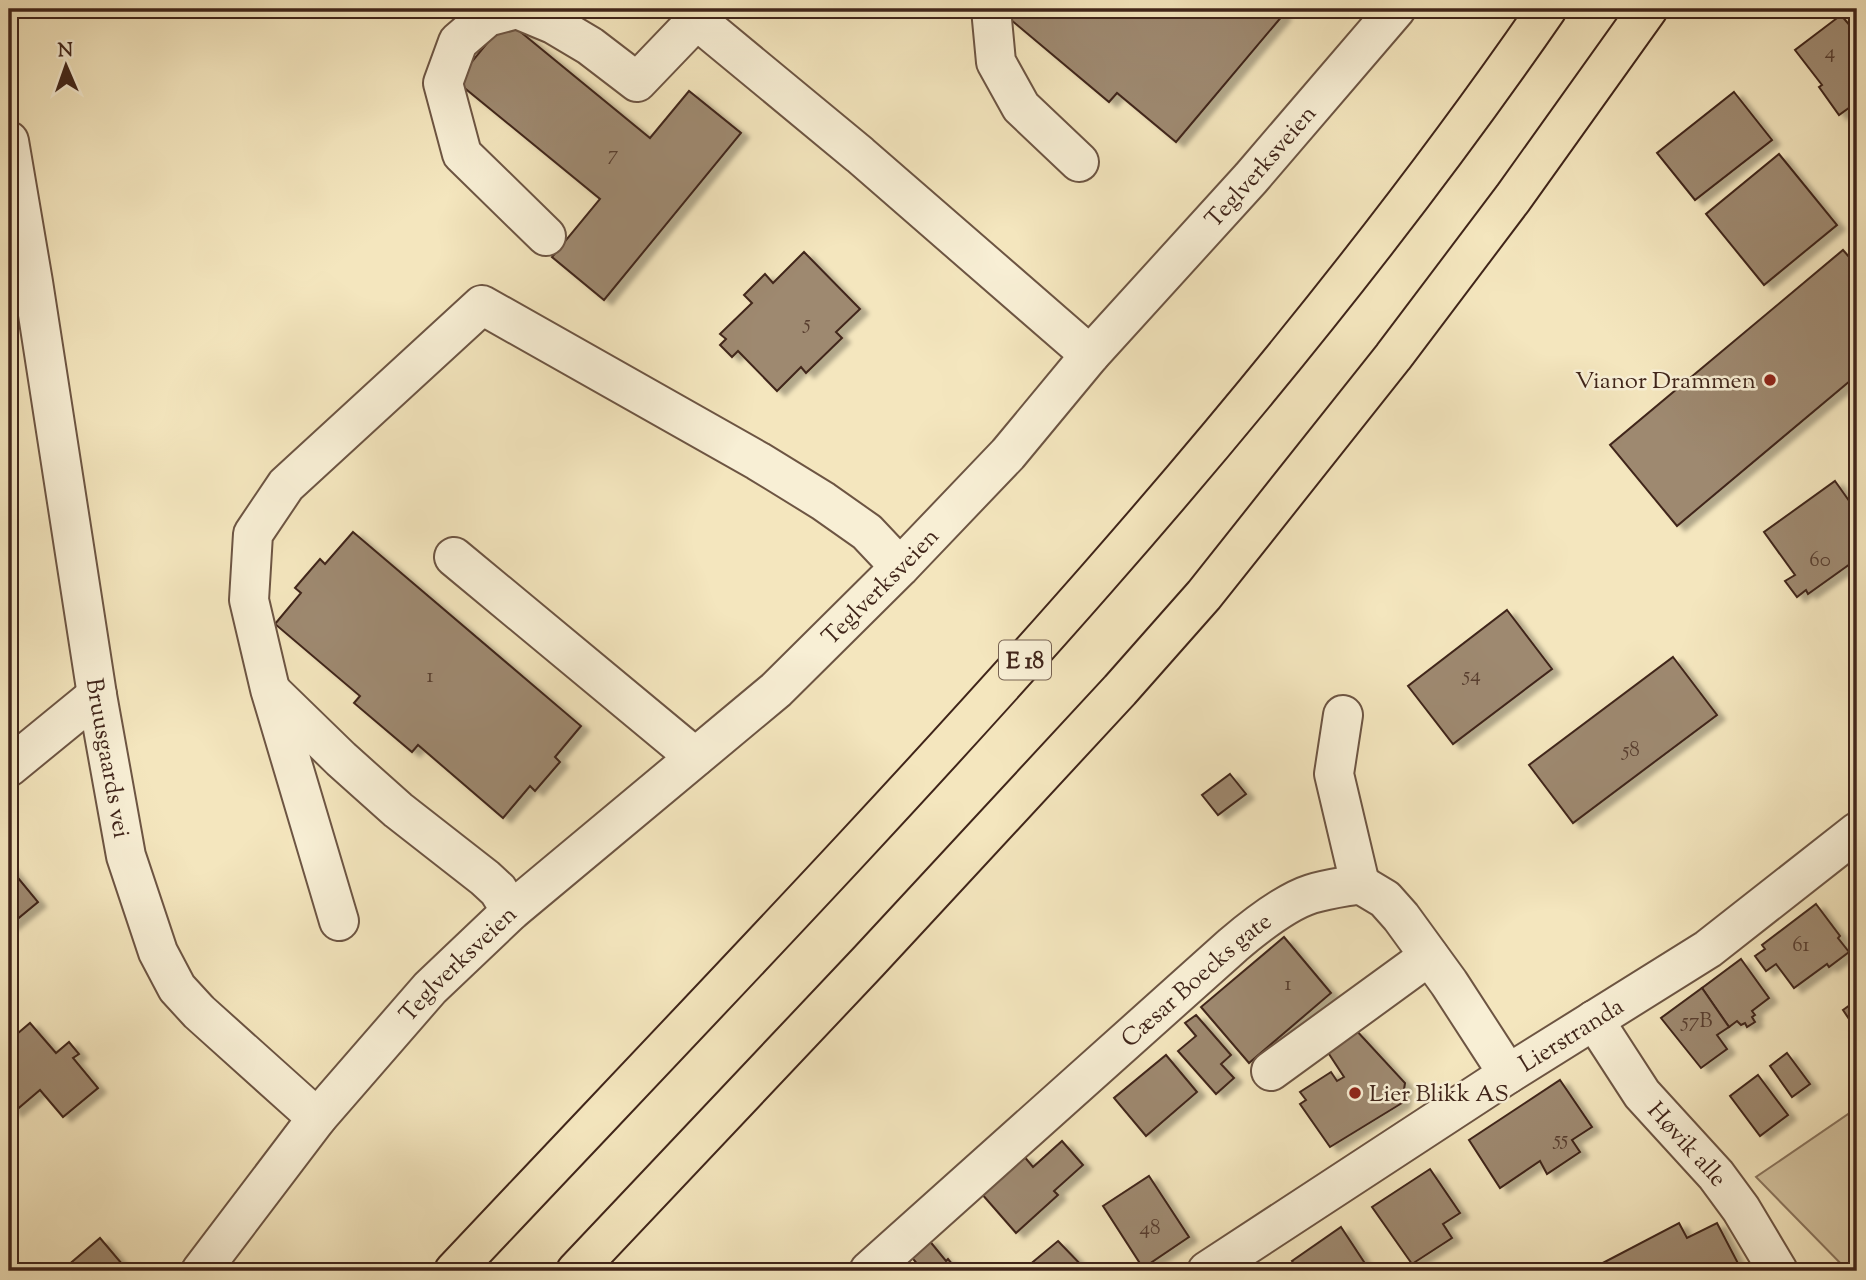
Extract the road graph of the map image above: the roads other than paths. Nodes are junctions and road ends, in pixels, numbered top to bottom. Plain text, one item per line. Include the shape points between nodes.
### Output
1 (991, 9) edge
2 (1396, 9) edge
3 (1547, 9) edge
4 (1648, 9) edge
5 (698, 13) edge
6 (9, 141) edge
7 (1079, 162) dead end
8 (546, 236) dead end
9 (21, 286) edge
10 (1090, 355) junction
11 (454, 557) dead end
12 (900, 567) junction
13 (270, 689) junction
14 (97, 695) junction
15 (1343, 715) dead end
16 (695, 757) junction
17 (9, 767) edge
18 (1857, 831) edge
19 (1360, 884) junction
20 (511, 911) junction
21 (339, 921) dead end
22 (1429, 956) junction
23 (1594, 1020) junction
24 (1271, 1072) dead end
25 (1508, 1074) junction
26 (317, 1118) junction
27 (201, 1271) edge
28 (454, 1271) edge
29 (576, 1271) edge
30 (869, 1271) edge
31 (1207, 1271) edge
32 (1778, 1271) edge

1 - 7 street via 996,62 1021,107
2 - 10 street, Teglverksveien
3 - 28 highway, E 18 via 1321,311 1145,525 970,722
4 - 29 highway via 1393,357 1205,595
5 - 8 street via 637,82 590,46 517,9 487,17 458,42 443,83 462,154
5 - 10 street
6 - 9 street, Bruusgaards vei
9 - 14 street, Bruusgaards vei
10 - 12 street, Teglverksveien via 1008,454
11 - 16 street
12 - 13 street via 867,532 812,494 482,305 286,485 253,534 249,600
12 - 16 street, Teglverksveien via 776,690
13 - 20 street via 389,802 485,878
13 - 21 street
14 - 17 street
14 - 26 street, Bruusgaards vei via 126,856 158,953 177,988 200,1012
15 - 19 street via 1334,774
16 - 20 street, Teglverksveien
18 - 23 street, Lierstranda via 1708,949
19 - 22 street via 1385,899
19 - 30 street, Cæsar Boecks gate via 1307,895 1254,927
20 - 26 street, Teglverksveien via 430,988
22 - 24 street
22 - 25 street
23 - 25 street, Lierstranda
23 - 32 street, Høvik alle via 1642,1094 1741,1209
25 - 31 street, Lierstranda
26 - 27 street

